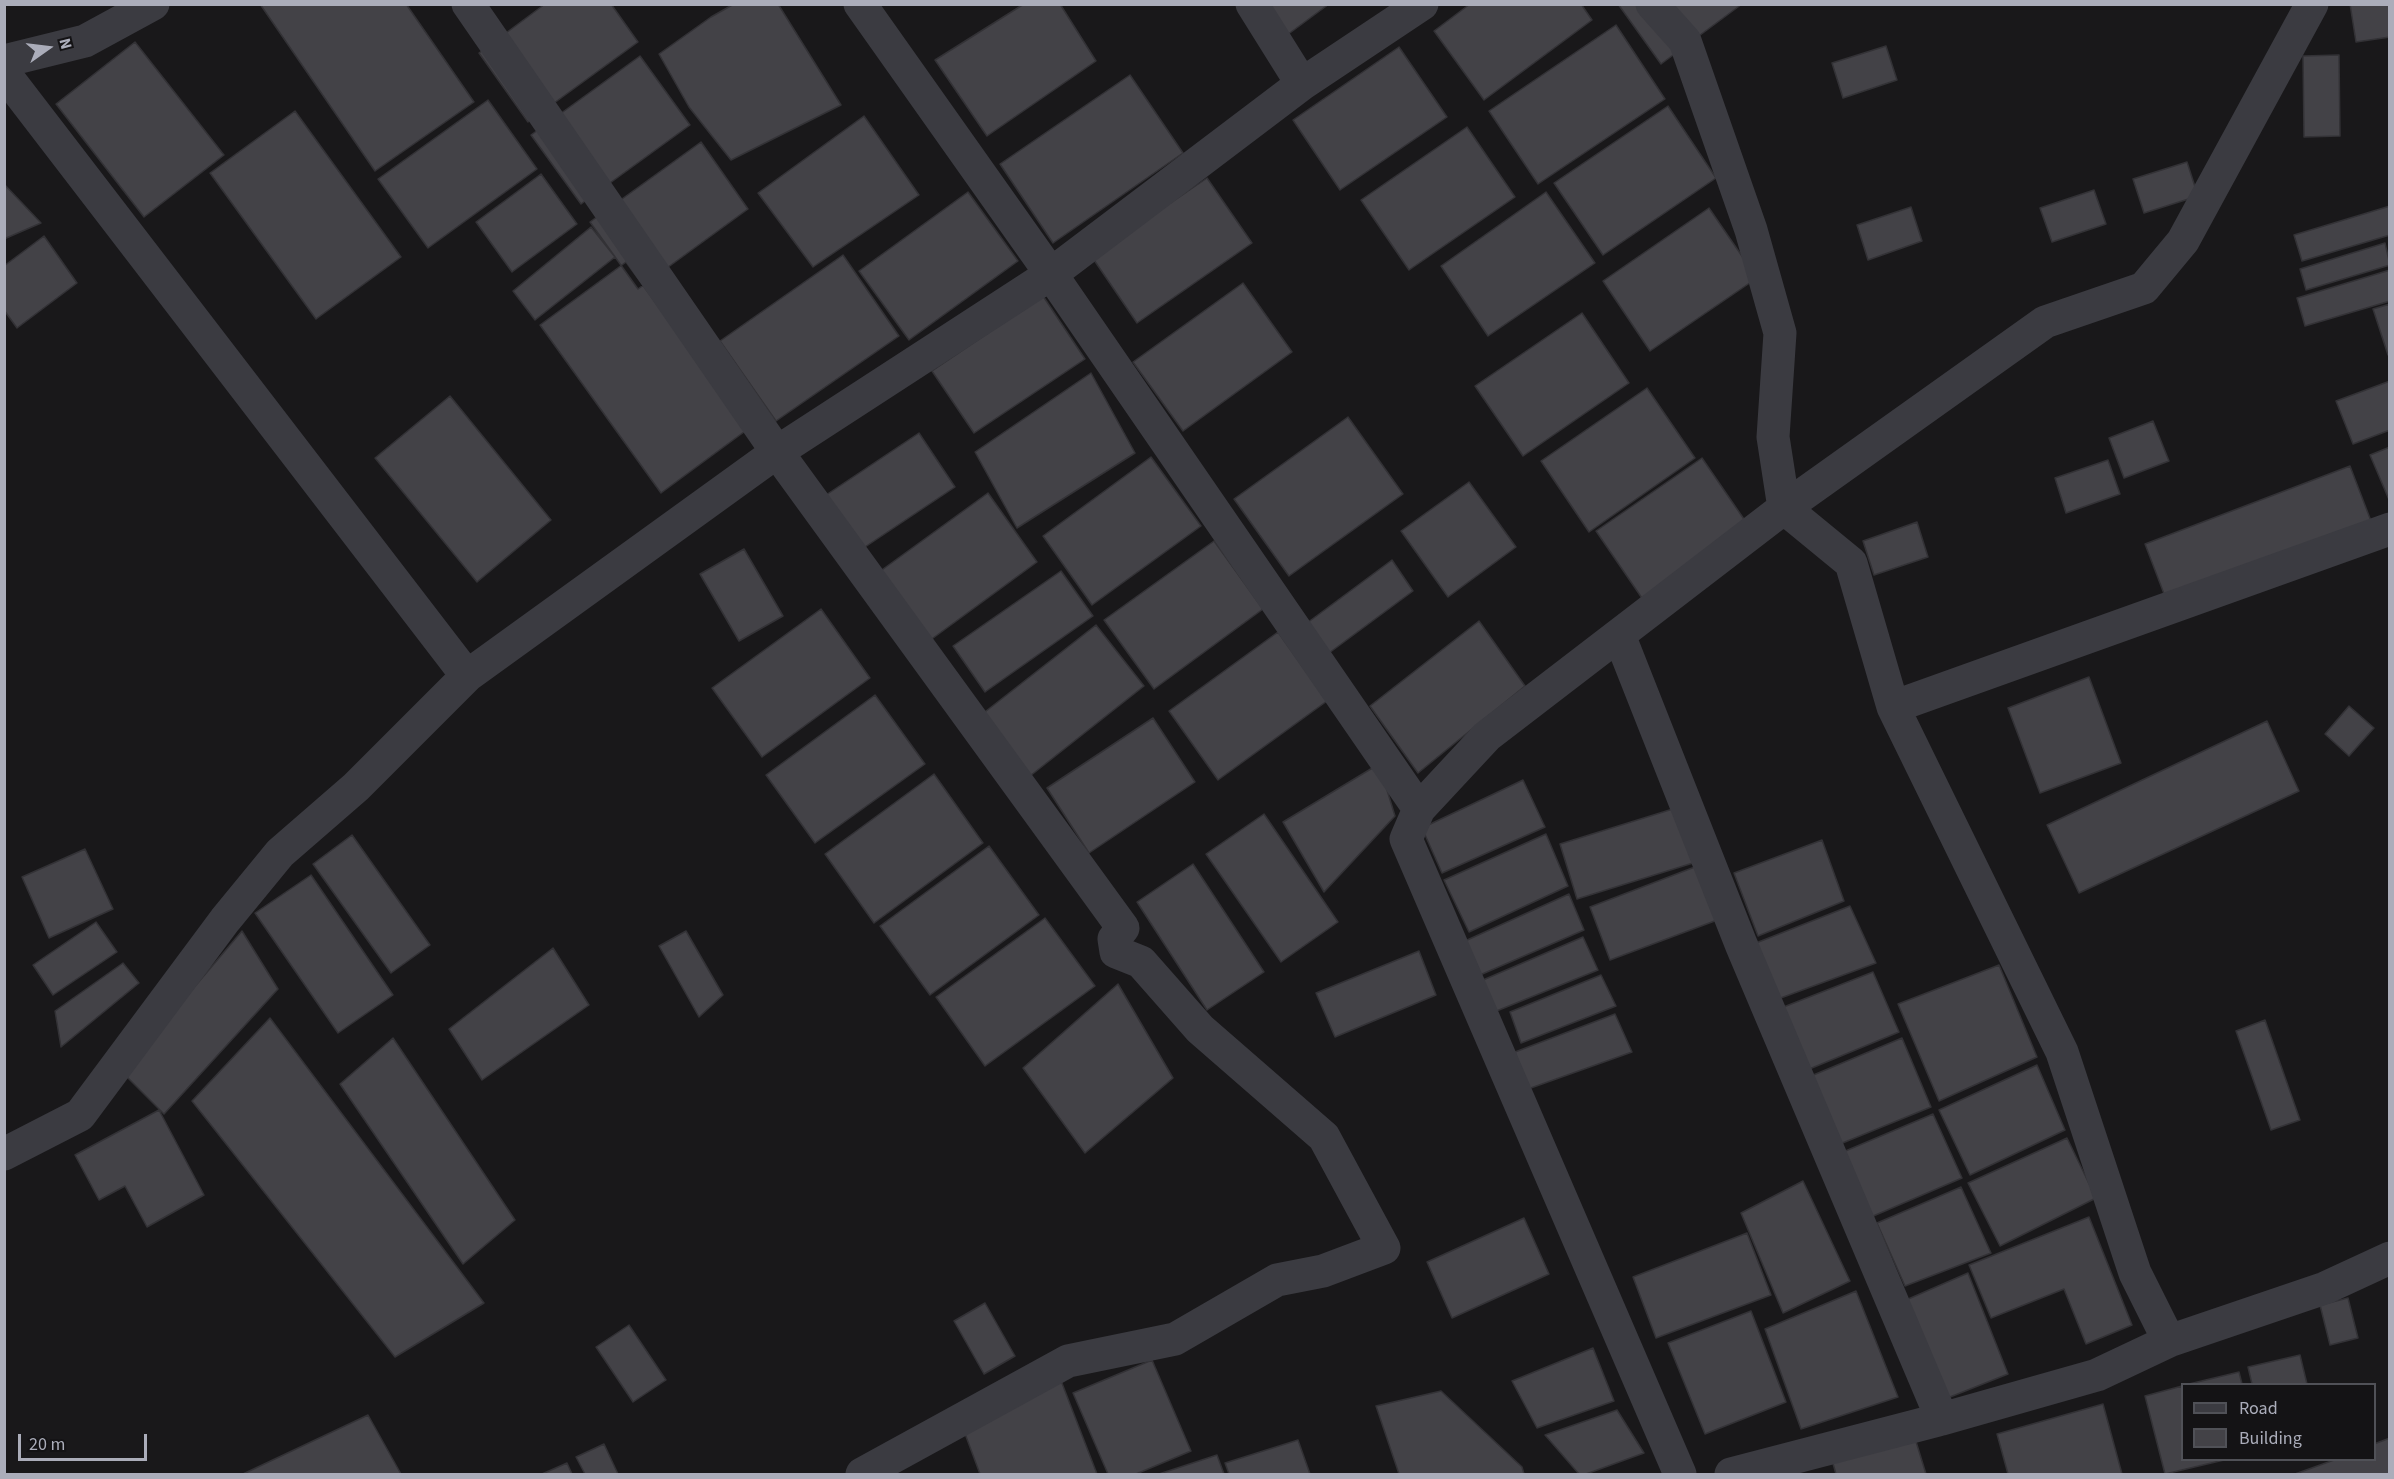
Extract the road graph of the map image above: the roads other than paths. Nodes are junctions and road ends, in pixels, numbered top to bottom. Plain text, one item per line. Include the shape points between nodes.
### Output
1 (153, 4) edge
2 (468, 4) edge
3 (860, 4) edge
4 (1252, 4) edge
5 (1422, 4) edge
6 (1652, 4) edge
7 (2312, 4) edge
8 (4, 61) edge
9 (4, 73) edge
10 (1302, 84) junction
11 (1051, 274) junction
12 (777, 452) junction
13 (1784, 508) junction
14 (2390, 529) edge
15 (1619, 635) junction
16 (467, 676) junction
17 (1893, 707) junction
18 (1419, 809) junction
19 (4, 1154) edge
20 (2390, 1258) edge
21 (2169, 1341) junction
22 (1942, 1419) junction
23 (862, 1474) edge
24 (1680, 1474) edge
25 (1731, 1474) edge

1 - 8 street via 85,41
2 - 12 street
3 - 11 street
4 - 10 street
5 - 10 street
6 - 13 street via 1685,41 1751,230 1780,333 1773,437
7 - 13 street via 2183,241 2144,288 2045,322
9 - 16 street
10 - 11 street
11 - 12 street
11 - 18 street
12 - 16 street
12 - 23 street via 1123,928 1114,939 1116,952 1141,962 1200,1029 1324,1137 1384,1248 1323,1270 1277,1280 1175,1339 1068,1361
13 - 15 street
13 - 17 street via 1851,563
14 - 17 street
15 - 18 street via 1487,736
15 - 22 street via 1741,944
16 - 19 street via 356,787 280,853 225,920 80,1115
17 - 21 street via 2061,1052 2135,1273
18 - 24 street via 1406,839
20 - 21 street via 2325,1288
21 - 22 street via 2097,1375
22 - 25 street

